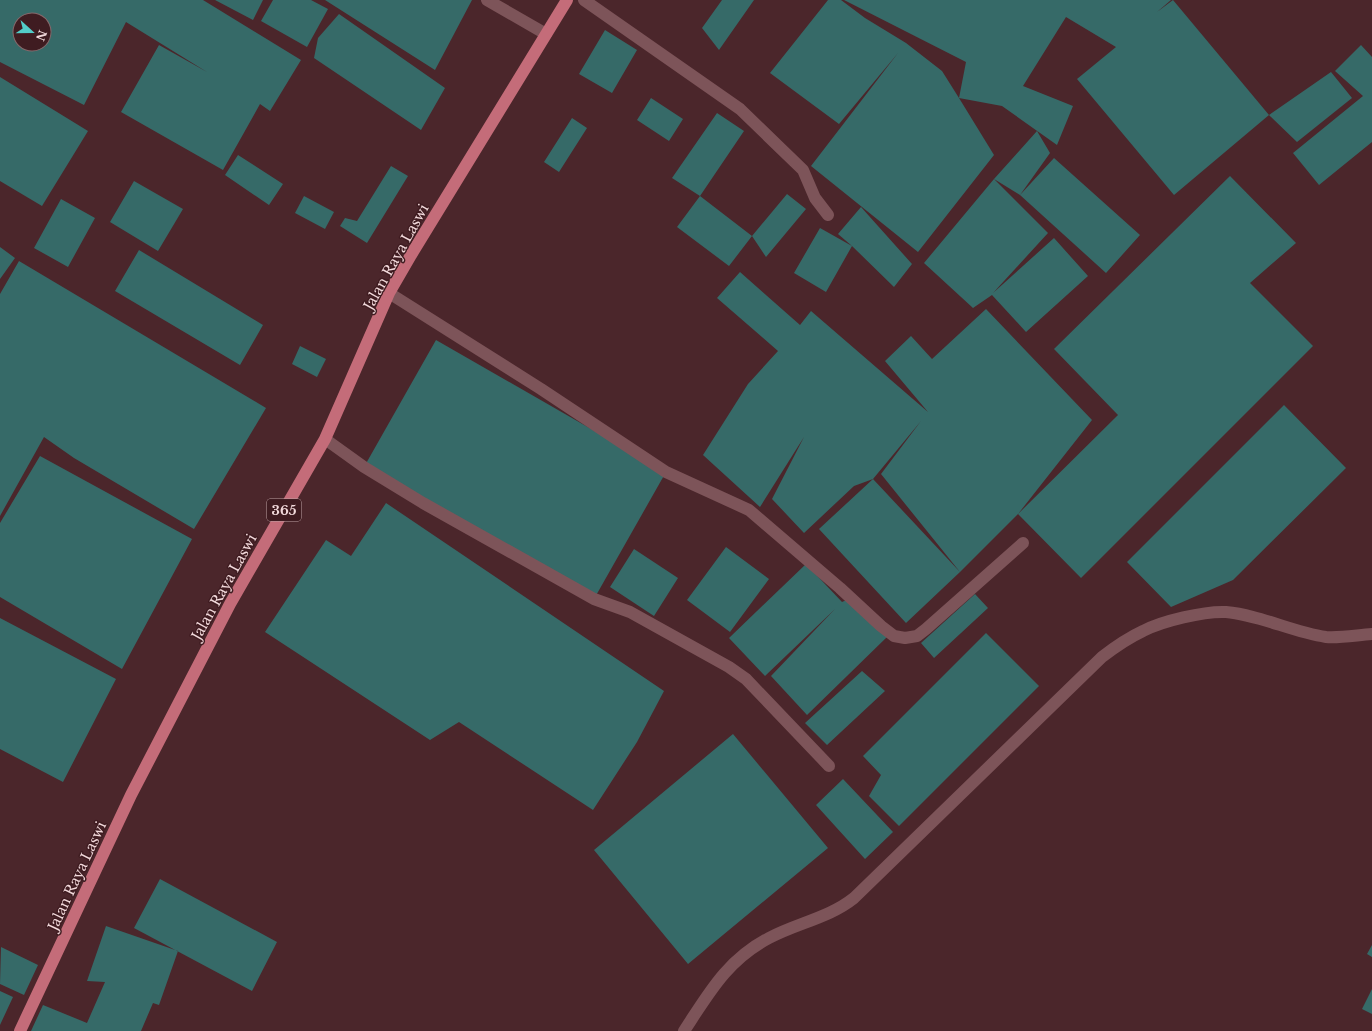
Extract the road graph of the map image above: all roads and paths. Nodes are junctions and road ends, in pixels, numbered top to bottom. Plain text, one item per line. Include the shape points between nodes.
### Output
1 (487, 0) edge
2 (567, 0) edge
3 (584, 0) edge
4 (546, 34) junction
5 (828, 215) dead end
6 (389, 293) junction
7 (326, 439) junction
8 (1023, 543) dead end
9 (1372, 634) edge
10 (830, 766) dead end
11 (20, 1031) edge
12 (684, 1031) edge

1 - 4 street
2 - 4 main road, Jalan Raya Laswi / 365
3 - 5 street via 740,109 803,170 814,198
4 - 6 main road, Jalan Raya Laswi / 365
6 - 7 main road, Jalan Raya Laswi / 365
6 - 8 street via 666,472 748,510 894,636 917,636
7 - 10 street via 364,467 594,599 630,612 729,667 746,679
7 - 11 main road, Jalan Raya Laswi / 365 via 230,604 131,795
9 - 12 street via 1327,637 1226,612 1204,613 1144,630 1121,643 1096,662 854,898 831,913 769,938 731,966 718,979

